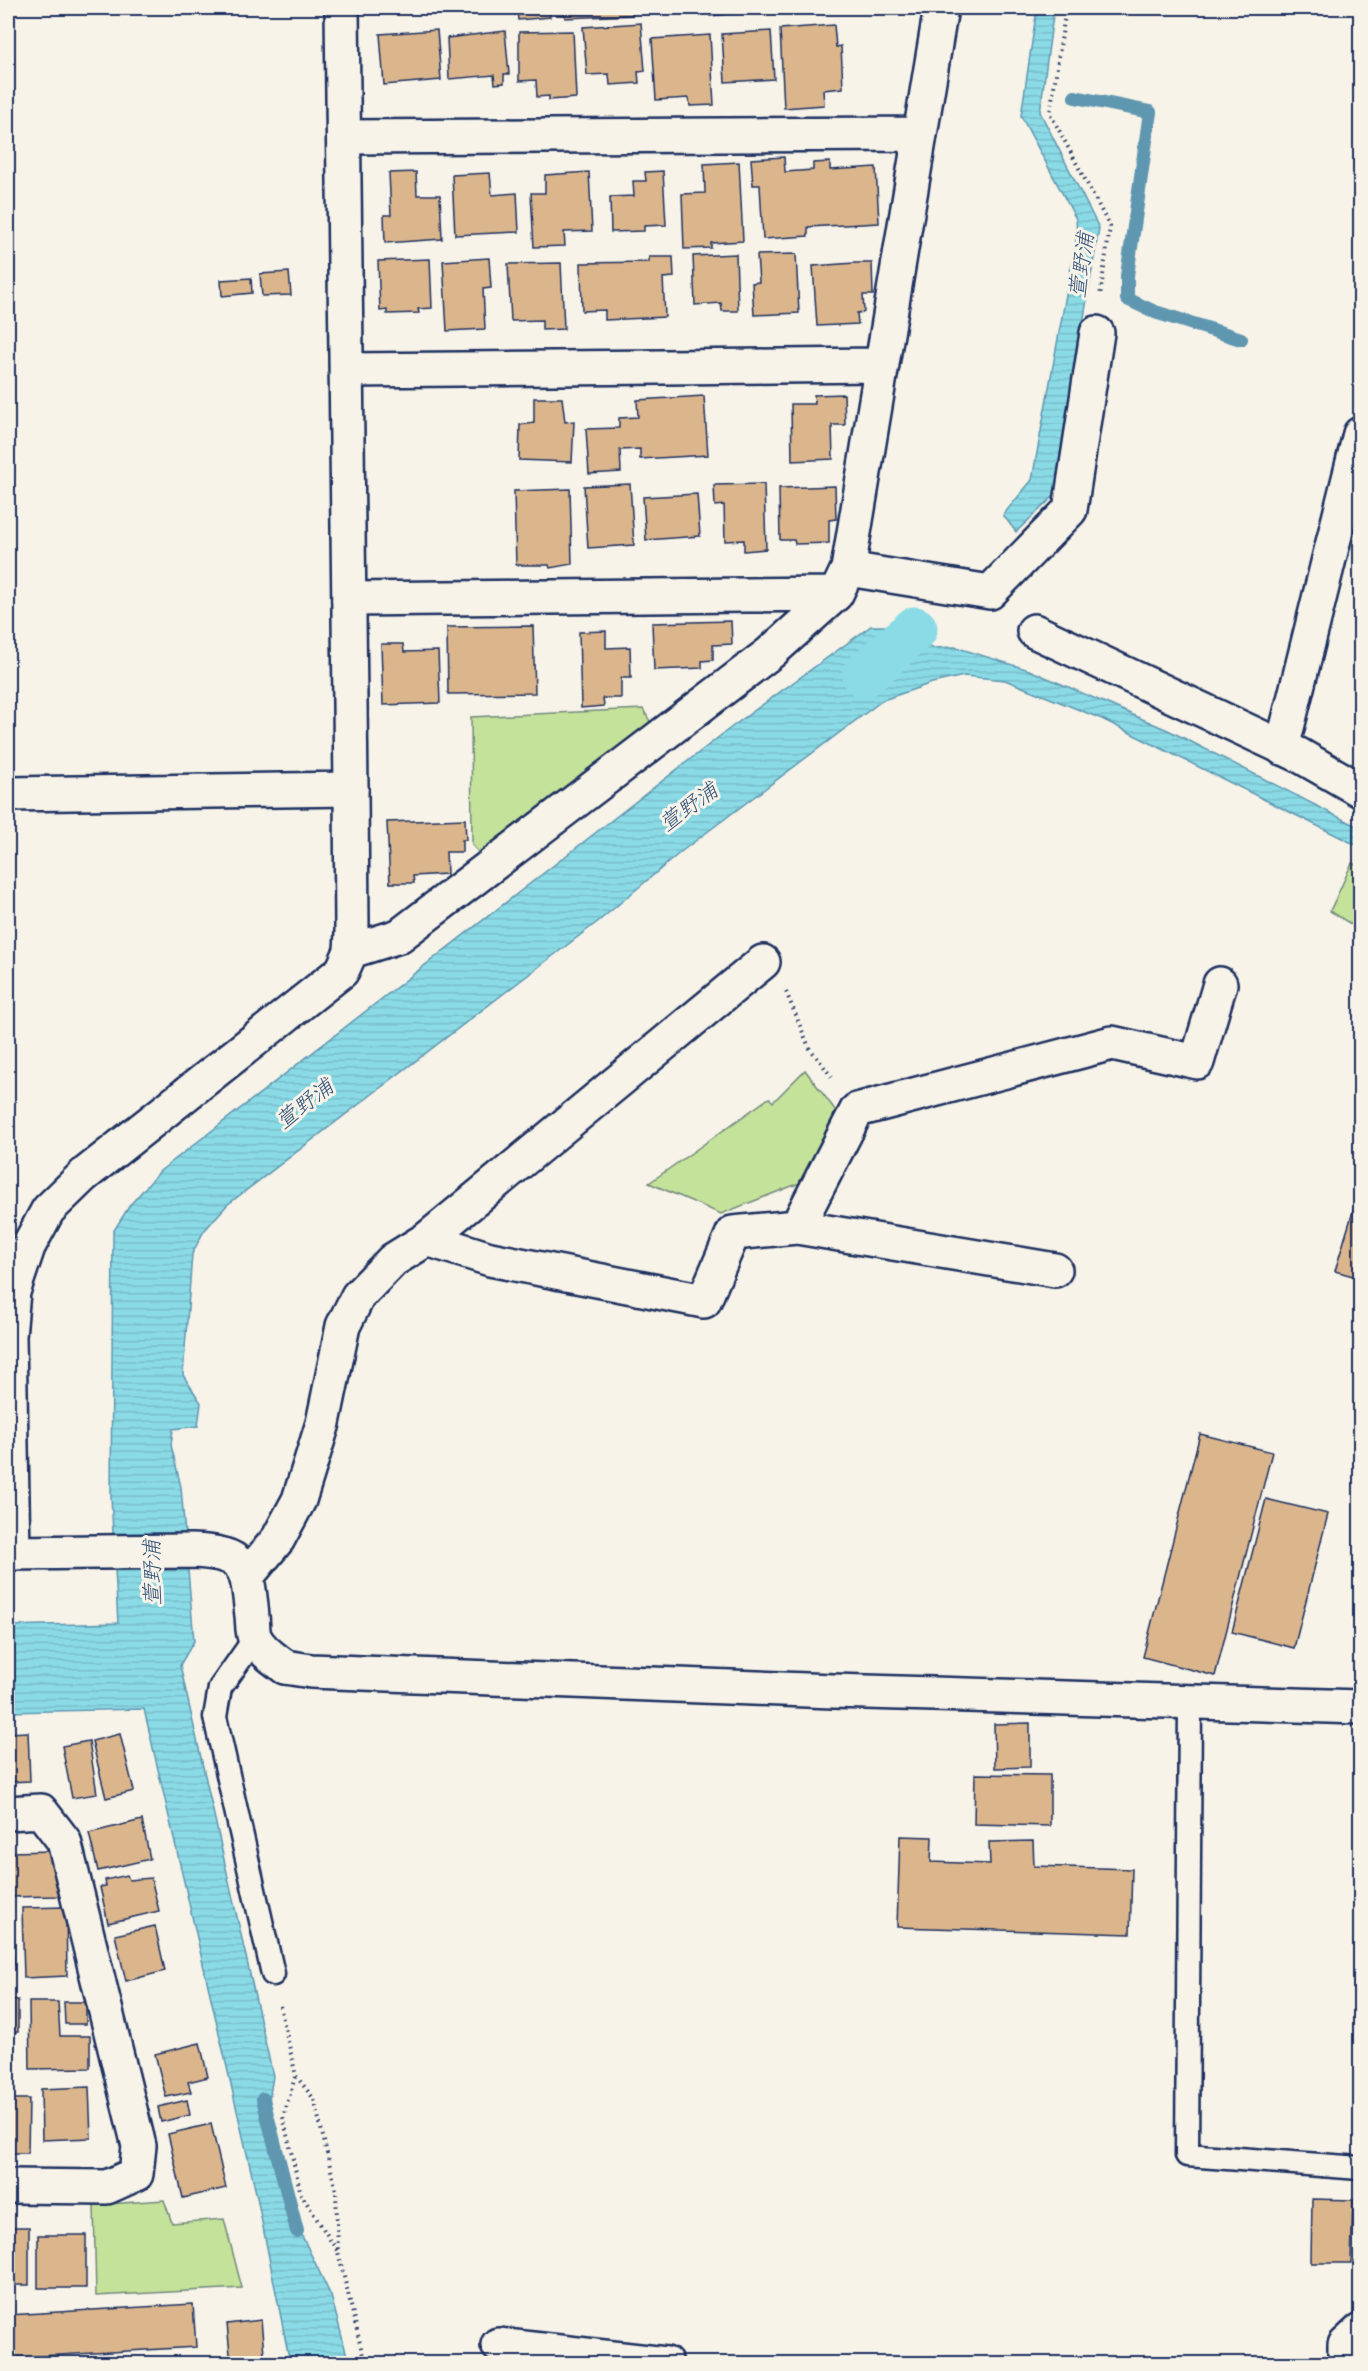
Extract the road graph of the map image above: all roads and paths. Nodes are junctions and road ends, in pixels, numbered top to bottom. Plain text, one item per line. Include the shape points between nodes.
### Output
1 (342, 8) edge
2 (941, 8) edge
3 (1066, 8) edge
4 (920, 134) junction
5 (344, 137) junction
6 (1097, 333) joint
7 (882, 365) junction
8 (346, 370) junction
9 (1360, 434) edge
10 (842, 582) junction
11 (349, 599) junction
12 (1034, 631) dead end
13 (1282, 748) junction
14 (351, 789) junction
15 (1360, 790) edge
16 (8, 794) edge
17 (351, 951) junction
18 (763, 962) joint
19 (1220, 984) dead end
20 (857, 1110) junction
21 (797, 1227) junction
22 (427, 1239) junction
23 (1055, 1270) dead end
24 (10, 1553) edge
25 (248, 1575) junction
26 (255, 1638) junction
27 (1190, 1702) junction
28 (1360, 1707) edge
29 (8, 1813) edge
30 (273, 1974) joint
31 (296, 2076) junction
32 (1360, 2168) edge
33 (8, 2186) edge
34 (338, 2252) junction
35 (1360, 2331) edge
36 (498, 2344) dead end
37 (559, 2357) edge
38 (365, 2364) edge
39 (666, 2364) edge
40 (1345, 2364) edge

1 - 5 street
2 - 4 street
3 - 6 path via 1050,113 1110,227
4 - 5 street
4 - 7 street
5 - 8 street
6 - 10 street via 1070,510 990,592
7 - 8 street
7 - 10 street
8 - 11 street
9 - 13 street
10 - 11 street
10 - 17 street via 770,653 399,936
11 - 14 street
12 - 13 street
13 - 15 street
14 - 16 street
14 - 17 street
17 - 24 street via 342,971 84,1175 48,1210 28,1247 13,1292 9,1336
18 - 20 path via 779,975 808,1047
18 - 22 street
19 - 20 street via 1197,1062 1113,1043
20 - 21 street
21 - 22 street via 733,1233 704,1301 490,1259
21 - 23 street
22 - 25 street via 393,1260 358,1296 343,1326 323,1423 299,1500 278,1539
24 - 25 street via 216,1552 234,1558
25 - 26 street
26 - 27 street via 285,1667 323,1671
26 - 30 lane via 220,1688 215,1717
27 - 28 street
27 - 32 lane via 1187,2155
29 - 33 street via 41,1811 64,1841 139,2146 136,2174 107,2187
30 - 31 path
31 - 34 path via 314,2099 317,2111 336,2191
31 - 34 path via 283,2117 301,2194
34 - 38 path
35 - 40 street via 1345,2345
36 - 37 street
37 - 39 street

